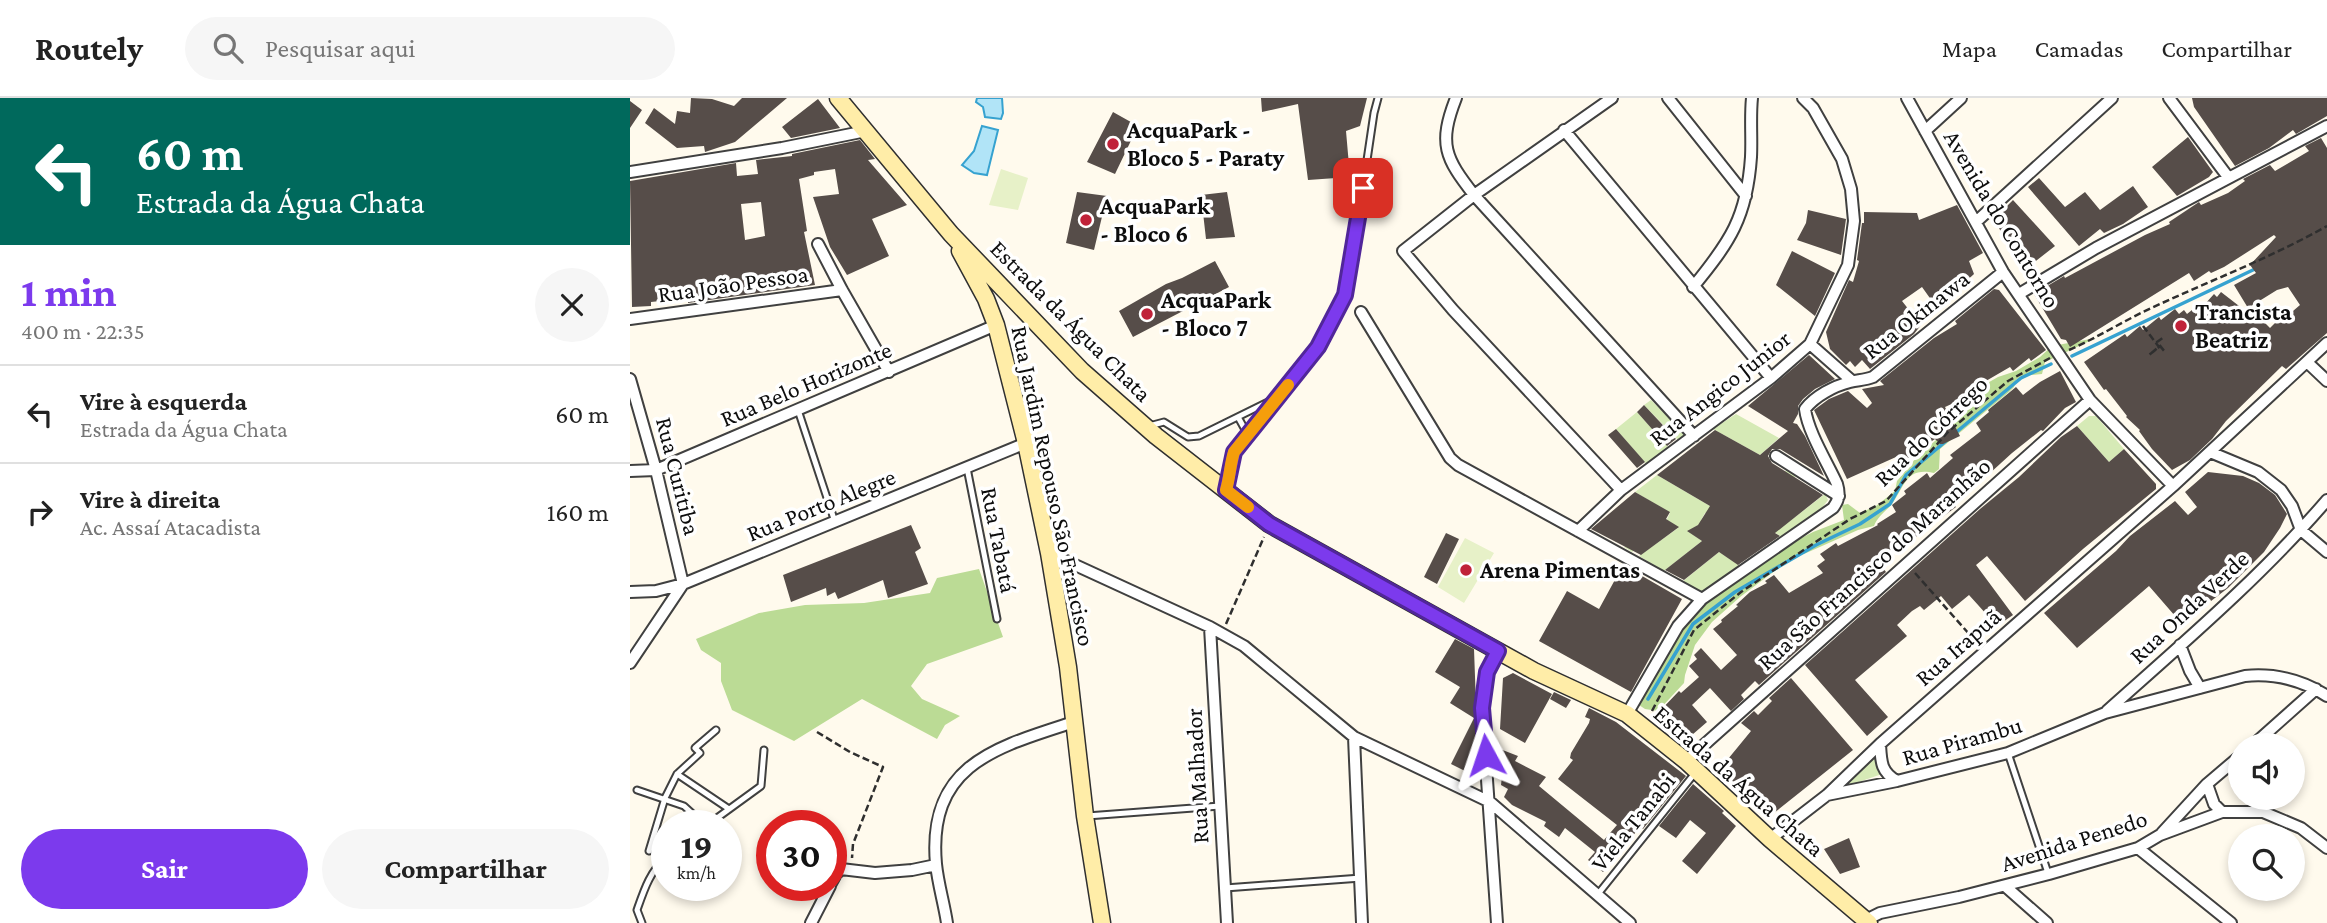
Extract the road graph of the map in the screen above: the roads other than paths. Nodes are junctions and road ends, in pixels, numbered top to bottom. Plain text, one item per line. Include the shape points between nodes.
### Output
1 (838, 98) edge
2 (851, 98) edge
3 (1378, 98) edge
4 (1456, 98) edge
5 (1612, 98) edge
6 (1668, 98) edge
7 (1752, 98) edge
8 (1803, 98) edge
9 (1907, 98) edge
10 (1961, 98) edge
11 (2112, 98) edge
12 (2169, 98) edge
13 (861, 125) junction
14 (2327, 126) edge
15 (1564, 131) junction
16 (1925, 131) junction
17 (630, 172) edge
18 (2228, 177) junction
19 (1474, 195) junction
20 (1745, 196) junction
21 (1977, 221) junction
22 (951, 234) junction
23 (818, 244) dead end
24 (2003, 272) junction
25 (1693, 287) junction
26 (842, 290) junction
27 (2019, 294) junction
28 (1361, 312) dead end
29 (630, 318) edge
30 (996, 326) junction
31 (2327, 343) edge
32 (1811, 344) junction
33 (2307, 362) junction
34 (889, 372) junction
35 (1771, 378) junction
36 (630, 379) edge
37 (2327, 381) edge
38 (1852, 382) junction
39 (1280, 396) junction
40 (2090, 400) junction
41 (798, 410) junction
42 (1238, 417) junction
43 (1147, 428) junction
44 (1248, 435) junction
45 (1694, 436) junction
46 (1026, 443) junction
47 (2210, 452) junction
48 (1776, 456) dead end
49 (967, 467) junction
50 (656, 470) junction
51 (630, 471) edge
52 (2173, 486) junction
53 (1226, 490) junction
54 (1621, 490) junction
55 (1839, 496) junction
56 (2327, 500) edge
57 (835, 522) junction
58 (2301, 530) junction
59 (1578, 531) junction
60 (2327, 552) edge
61 (1049, 553) junction
62 (683, 584) junction
63 (630, 592) edge
64 (1702, 599) junction
65 (997, 619) dead end
66 (1210, 627) junction
67 (2180, 645) junction
68 (1498, 651) junction
69 (630, 663) edge
70 (2200, 688) junction
71 (2316, 689) junction
72 (2327, 696) edge
73 (2105, 713) junction
74 (1627, 714) junction
75 (1074, 722) junction
76 (716, 730) dead end
77 (2267, 733) edge
78 (1354, 737) junction
79 (1880, 744) junction
80 (764, 750) dead end
81 (2008, 753) junction
82 (1691, 766) junction
83 (2228, 766) edge
84 (677, 774) junction
85 (1897, 781) junction
86 (2207, 784) junction
87 (637, 790) dead end
88 (1827, 795) junction
89 (665, 798) junction
90 (1490, 802) junction
91 (1220, 806) junction
92 (729, 809) joint
93 (688, 810) edge
94 (2222, 811) junction
95 (1085, 816) junction
96 (2160, 835) junction
97 (1770, 839) junction
98 (2138, 848) junction
99 (2327, 848) edge
100 (649, 850) dead end
101 (936, 865) junction
102 (847, 869) edge
103 (2049, 874) junction
104 (651, 875) edge
105 (1361, 878) junction
106 (2005, 886) junction
107 (1225, 888) junction
108 (1598, 895) junction
109 (822, 901) edge
110 (1867, 922) edge
111 (642, 923) edge
112 (811, 923) edge
113 (947, 923) edge
114 (1102, 923) edge
115 (1227, 923) edge
116 (1362, 923) edge
117 (1497, 923) edge
118 (1630, 923) edge
119 (2047, 923) edge
120 (2231, 923) edge

1 - 13 street, Estrada da Água Chata
2 - 13 street, Estrada da Água Chata
3 - 39 lane via 1345,295 1322,340
4 - 19 street via 1447,120 1447,152 1454,170
5 - 15 street
6 - 20 street
7 - 20 street
8 - 32 street, Rua Angico Junior via 1842,159 1854,221 1848,265
9 - 16 street, Avenida do Contorno
10 - 16 street
11 - 21 street
12 - 18 street
13 - 17 street via 770,150
13 - 22 street, Estrada da Água Chata
14 - 18 street
15 - 19 street
15 - 25 street
16 - 21 street, Avenida do Contorno
18 - 27 street
19 - 45 street
19 - 54 street via 1403,251
20 - 25 street via 1735,231
21 - 24 street, Avenida do Contorno
22 - 30 street, Rua Jardim Repouso São Francisco
22 - 43 street, Estrada da Água Chata via 1082,372
23 - 26 street
24 - 27 street, Avenida do Contorno
24 - 38 street, Rua Okinawa via 1873,377
25 - 35 street
26 - 29 street, Rua João Pessoa
26 - 34 street
27 - 40 street, Avenida do Contorno
28 - 59 street via 1450,458
30 - 34 street, Rua Belo Horizonte
30 - 46 street, Rua Jardim Repouso São Francisco
31 - 33 street, Rua Irapuã
32 - 35 street, Rua Angico Junior
32 - 38 street
33 - 37 street
33 - 47 street, Rua Irapuã
34 - 41 street, Rua Belo Horizonte
35 - 45 street, Rua Angico Junior
36 - 50 street, Rua Curitiba
38 - 55 street, Rua Okinawa via 1822,394 1805,409 1807,425
39 - 42 lane
39 - 44 lane
40 - 52 street, Avenida do Contorno
40 - 82 street, Rua São Francisco do Maranhão via 1906,563
41 - 50 street, Rua Belo Horizonte
41 - 57 lane
42 - 43 lane via 1194,438 1164,422
42 - 44 lane
43 - 53 street, Estrada da Água Chata
44 - 53 lane via 1234,452
45 - 54 street, Rua Angico Junior
46 - 49 street, Rua Porto Alegre
46 - 61 street, Rua Jardim Repouso São Francisco
47 - 52 street, Rua Irapuã
47 - 58 street via 2258,472 2281,490
48 - 55 street
49 - 57 street, Rua Porto Alegre
49 - 65 lane, Rua Tabatá
50 - 51 street, Rua Belo Horizonte
50 - 62 street, Rua Curitiba
52 - 79 street, Rua Irapuã
53 - 68 street, Estrada da Água Chata via 1269,524
54 - 59 street, Rua Angico Junior
55 - 64 street via 1833,508
56 - 58 street, Rua Onda Verde
57 - 62 street, Rua Porto Alegre
58 - 60 street
58 - 67 street, Rua Onda Verde
59 - 64 street
61 - 66 street
61 - 75 street, Rua Jardim Repouso São Francisco
62 - 63 street, Rua Porto Alegre
62 - 69 street
64 - 74 street via 1671,637
66 - 78 street via 1244,646
66 - 91 street, Rua Malhador
67 - 70 street
67 - 73 street, Rua Onda Verde
68 - 74 street, Estrada da Água Chata
68 - 90 street via 1487,672 1482,708
70 - 71 street via 2261,674
70 - 73 street
71 - 72 street
71 - 77 street
73 - 81 street, Rua Pirambu
74 - 82 street, Estrada da Água Chata
75 - 95 street, Rua Jardim Repouso São Francisco
75 - 101 street via 1007,744 967,768 943,806 936,832
76 - 84 lane via 695,748 700,753
78 - 90 street
78 - 105 street
79 - 85 street via 1881,767
79 - 88 street, Rua Irapuã
80 - 92 lane via 761,786
81 - 85 street, Rua Pirambu
81 - 103 lane
82 - 97 street, Estrada da Água Chata
82 - 108 lane, Viela Tanabi
83 - 86 street
84 - 89 lane
84 - 92 lane
85 - 88 street, Rua Pirambu
86 - 94 street via 2214,804
86 - 96 street
87 - 89 lane
88 - 97 street, Rua Irapuã
89 - 93 lane
89 - 100 lane
90 - 108 street
90 - 117 street
91 - 95 lane
91 - 107 street, Rua Malhador
94 - 96 street, Avenida Penedo
94 - 99 street, Avenida Penedo via 2263,812 2301,828
95 - 114 street, Rua Jardim Repouso São Francisco
96 - 98 street, Avenida Penedo
97 - 110 street, Estrada da Água Chata
98 - 103 street, Avenida Penedo
98 - 120 street
101 - 102 street via 875,873
101 - 113 street
103 - 106 street, Avenida Penedo
104 - 111 lane via 637,910
105 - 107 lane
105 - 116 street
106 - 110 street, Avenida Penedo via 1880,913
106 - 119 street
107 - 115 street, Rua Malhador
108 - 118 street
109 - 112 street

